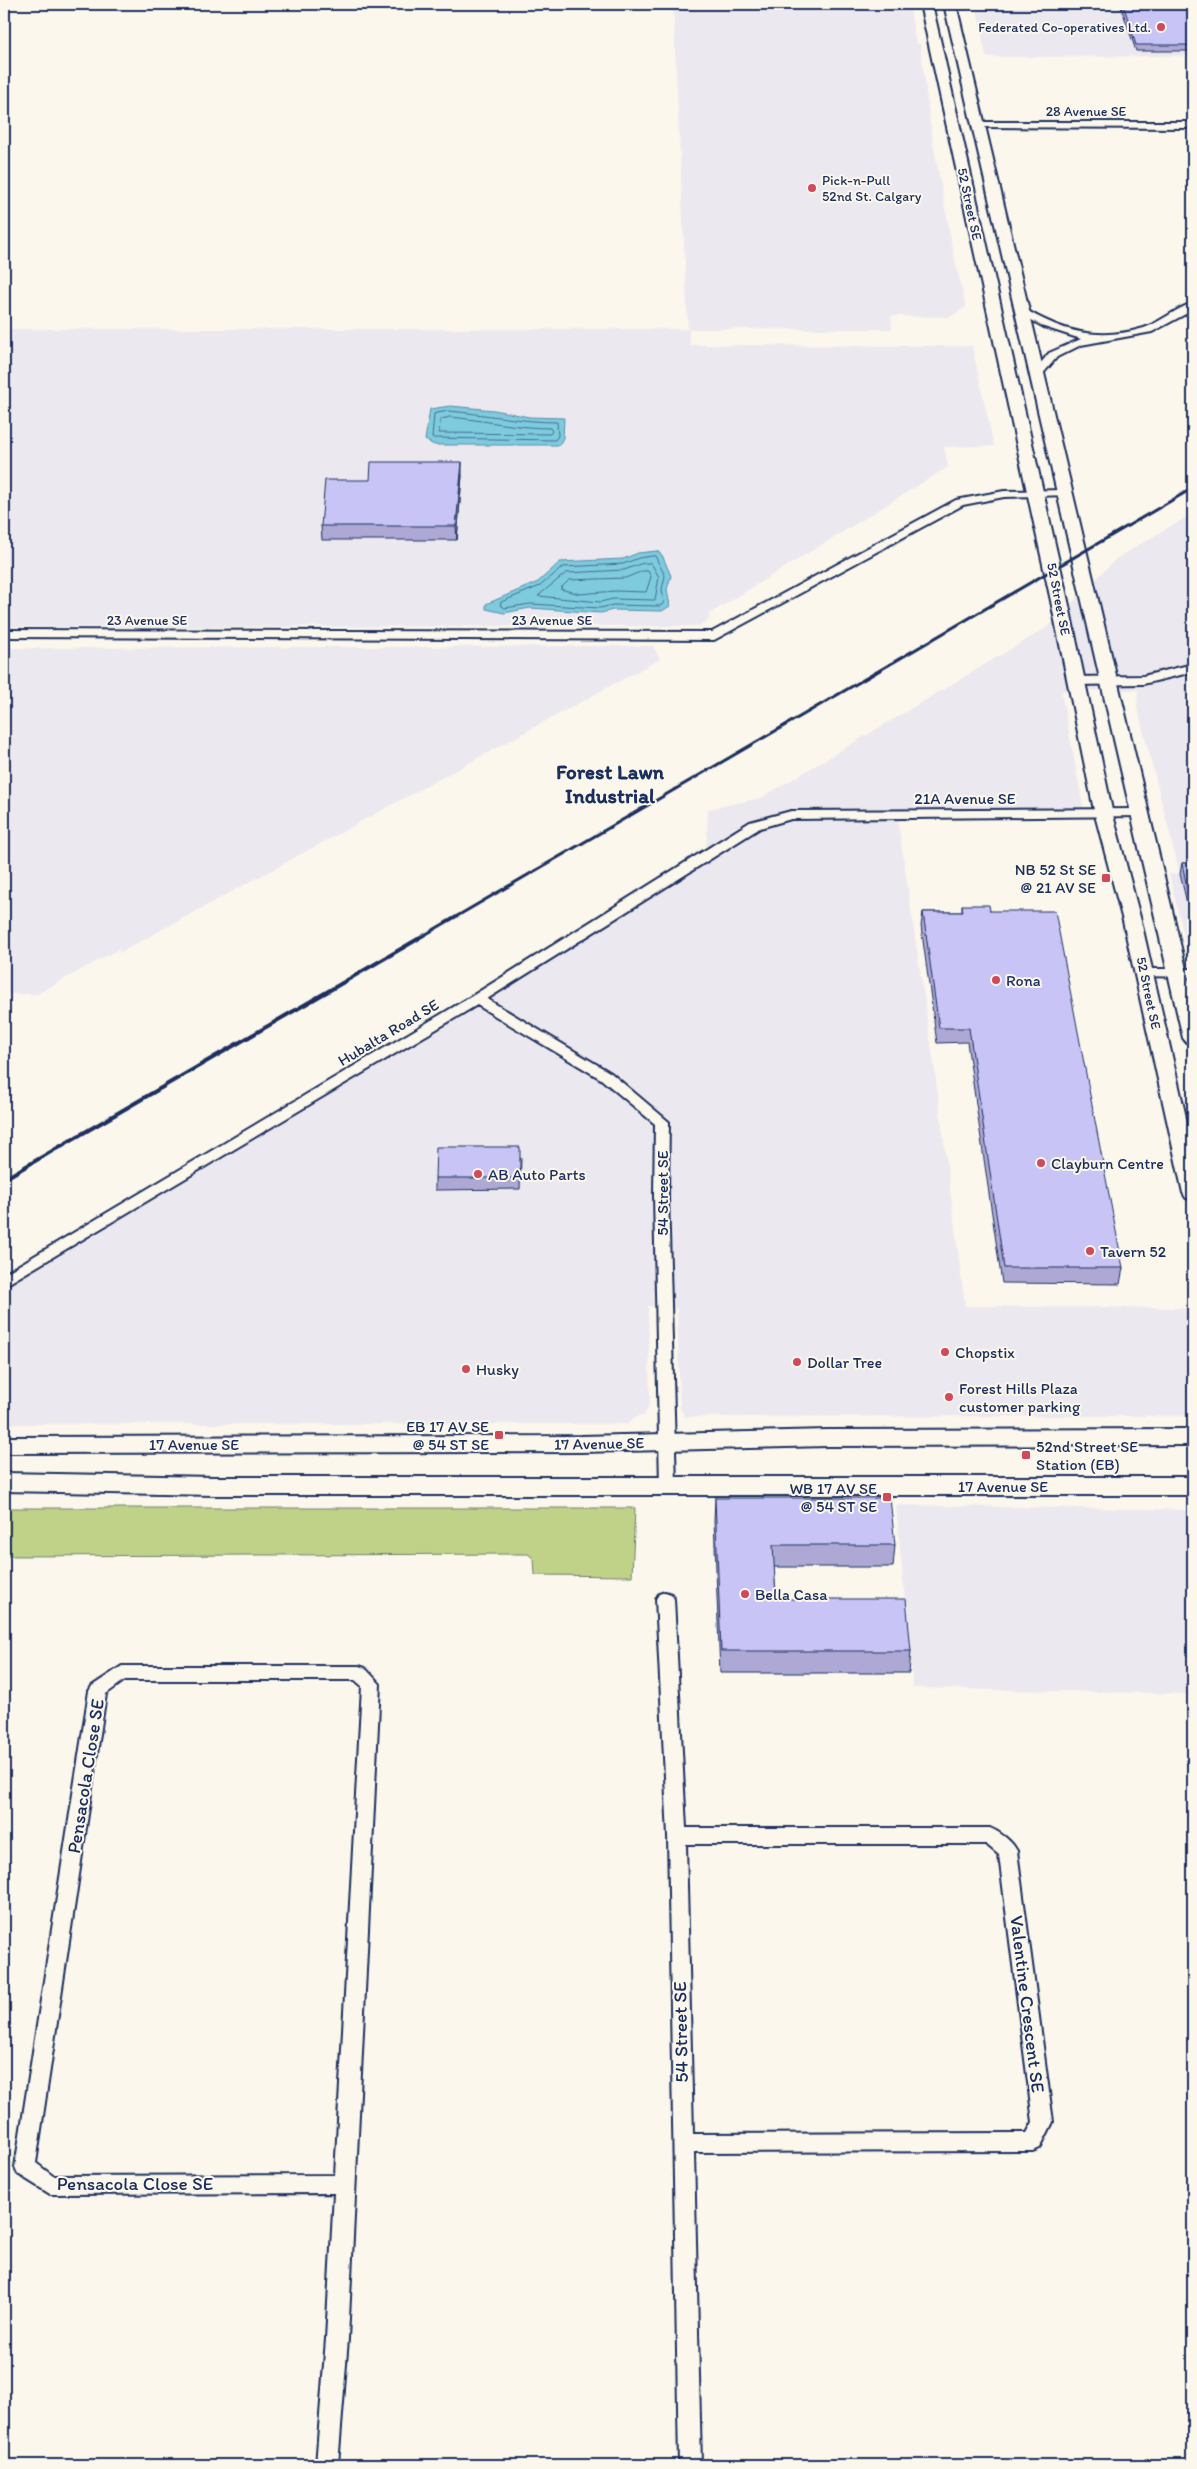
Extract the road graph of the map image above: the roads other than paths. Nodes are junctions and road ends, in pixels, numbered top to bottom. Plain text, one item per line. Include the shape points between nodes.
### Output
1 (926, 4) edge
2 (950, 4) edge
3 (978, 125) junction
4 (1193, 125) edge
5 (1193, 306) edge
6 (1022, 312) junction
7 (1098, 337) junction
8 (1037, 374) junction
9 (1065, 493) junction
10 (1034, 494) junction
11 (4, 634) edge
12 (1193, 668) edge
13 (1075, 681) junction
14 (1108, 681) junction
15 (1140, 813) junction
16 (1104, 814) junction
17 (791, 815) joint
18 (1144, 973) junction
19 (1186, 973) edge
20 (477, 999) junction
21 (1193, 1038) edge
22 (1193, 1193) edge
23 (4, 1281) edge
24 (1193, 1438) edge
25 (667, 1443) junction
26 (4, 1445) edge
27 (4, 1482) edge
28 (668, 1486) junction
29 (1193, 1486) edge
30 (665, 1599) dead end
31 (677, 1836) junction
32 (683, 2143) junction
33 (344, 2184) junction
34 (327, 2465) edge
35 (690, 2465) edge

1 - 10 main road, 52 Street SE
2 - 3 main road, 52 Street SE
3 - 4 street, 28 Avenue SE
3 - 6 main road, 52 Street SE
5 - 7 street via 1148,330
6 - 7 street via 1064,333
6 - 8 main road, 52 Street SE
7 - 8 street via 1078,342 1053,355
8 - 9 main road, 52 Street SE
9 - 10 street, 23 Avenue SE
9 - 14 main road, 52 Street SE
10 - 11 street, 23 Avenue SE via 1004,494 960,502 714,636
10 - 13 main road, 52 Street SE via 1054,569
12 - 14 street via 1143,680
13 - 14 street
13 - 16 main road, 52 Street SE
14 - 15 main road, 52 Street SE
15 - 16 street, 21A Avenue SE
15 - 19 main road, 52 Street SE
16 - 17 street, 21A Avenue SE
16 - 18 main road, 52 Street SE
17 - 20 street, Hubalta Road SE via 755,825
18 - 19 street
18 - 22 main road, 52 Street SE
19 - 21 main road, 52 Street SE
20 - 23 street, Hubalta Road SE
20 - 25 street, 54 Street SE via 606,1076 662,1122
24 - 25 main road, 17 Avenue SE via 869,1438
25 - 26 main road, 17 Avenue SE
25 - 28 street, 54 Street SE
27 - 28 main road, 17 Avenue SE via 168,1486
28 - 29 main road, 17 Avenue SE
30 - 31 street, 54 Street SE
31 - 32 street, 54 Street SE
31 - 32 street, Valentine Crescent SE via 990,1836 1008,1851 1043,2122 1033,2142
32 - 35 street, 54 Street SE
33 - 33 street, Pensacola Close SE via 371,1684 359,1673 122,1673 98,1691 25,2167 50,2185
33 - 34 street, Pensacola Close SE

